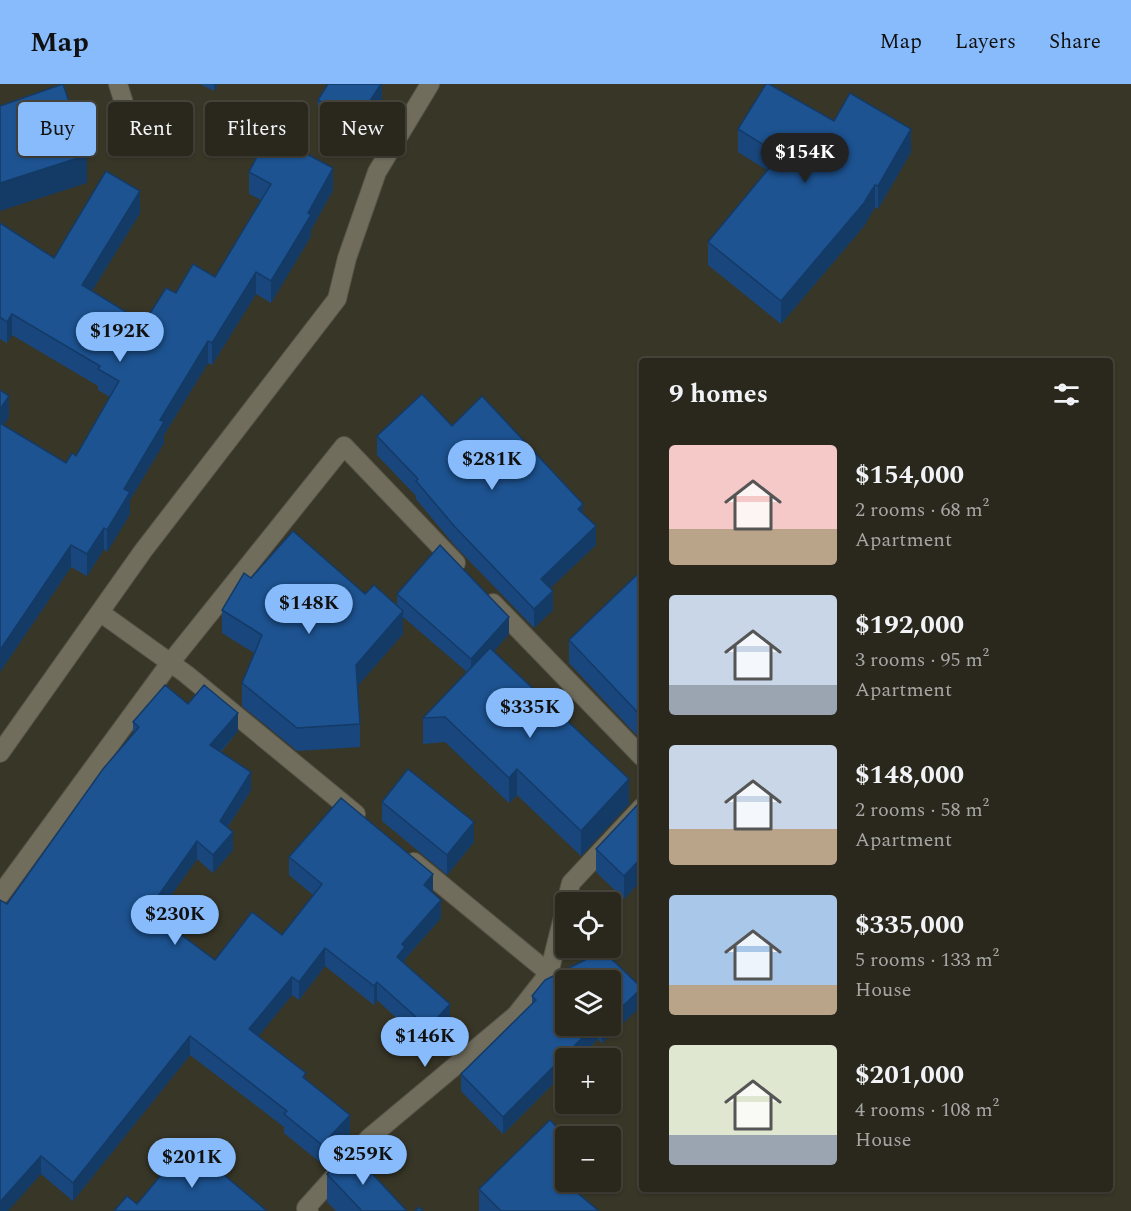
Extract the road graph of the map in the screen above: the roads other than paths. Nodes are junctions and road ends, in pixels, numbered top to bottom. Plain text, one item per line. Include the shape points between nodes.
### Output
1 (118, 84) edge
2 (430, 84) edge
3 (124, 102) edge
4 (464, 572) edge
5 (481, 589) edge
6 (101, 613) junction
7 (170, 663) junction
8 (0, 753) edge
9 (639, 754) edge
10 (639, 810) edge
11 (367, 824) edge
12 (404, 854) edge
13 (569, 892) edge
14 (0, 895) edge
15 (555, 949) edge
16 (549, 973) junction
17 (309, 1211) edge

1 - 3 street
2 - 6 street via 377,172 337,298 143,551
4 - 7 street via 344,446
5 - 9 street
6 - 7 street
6 - 8 street
7 - 11 street
7 - 14 street
10 - 13 street via 571,883
12 - 16 street
15 - 16 street
16 - 17 street via 516,1015 369,1138 306,1208

